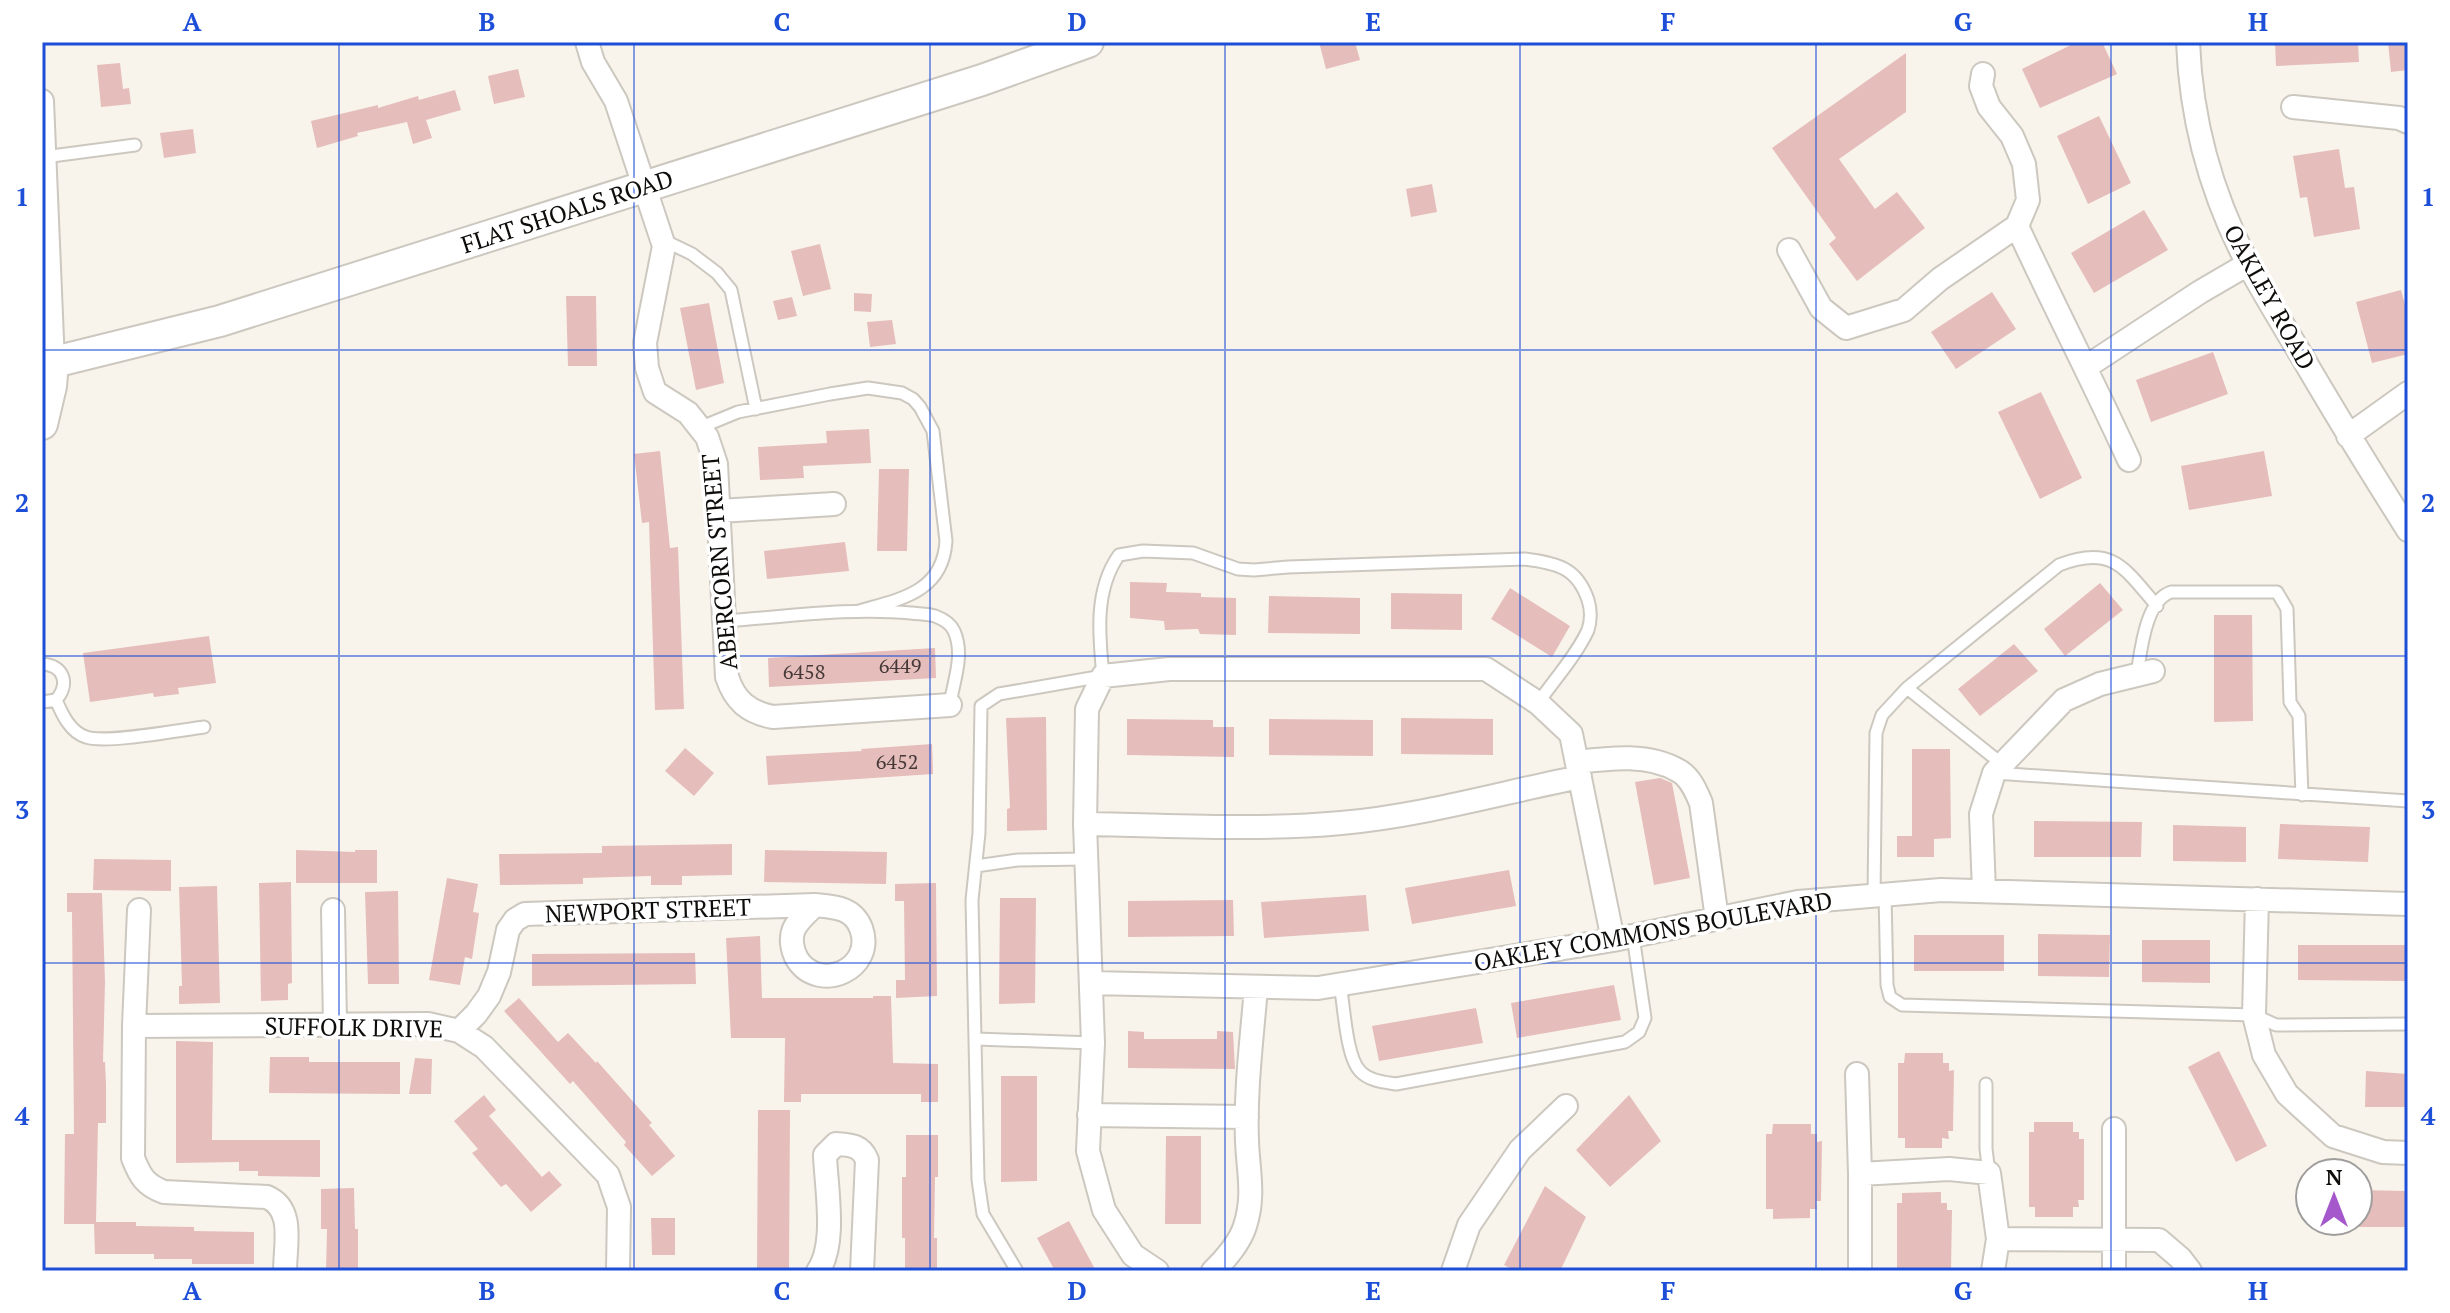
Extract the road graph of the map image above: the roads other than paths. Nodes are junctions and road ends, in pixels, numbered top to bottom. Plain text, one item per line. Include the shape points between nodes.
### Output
1 (587, 42) edge
2 (1088, 42) edge
3 (2188, 42) edge
4 (1983, 74) dead end
5 (42, 101) edge
6 (2293, 107) dead end
7 (2408, 122) edge
8 (135, 145) dead end
9 (44, 157) junction
10 (645, 186) junction
11 (2017, 226) junction
12 (662, 240) junction
13 (1789, 250) dead end
14 (45, 254) edge
15 (2248, 264) junction
16 (48, 364) edge
17 (2086, 367) junction
18 (2408, 393) edge
19 (756, 409) junction
20 (42, 424) edge
21 (699, 428) junction
22 (2348, 436) junction
23 (2129, 460) dead end
24 (834, 504) dead end
25 (719, 511) junction
26 (2408, 530) edge
27 (2157, 606) junction
28 (859, 611) junction
29 (724, 621) junction
30 (42, 664) edge
31 (2145, 673) joint
32 (1103, 676) junction
33 (1907, 688) junction
34 (56, 700) junction
35 (42, 702) edge
36 (1538, 703) junction
37 (950, 705) joint
38 (204, 727) dead end
39 (1578, 769) junction
40 (1998, 769) junction
41 (2302, 795) junction
42 (2408, 801) edge
43 (1085, 824) junction
44 (1086, 859) junction
45 (976, 866) junction
46 (1984, 891) junction
47 (1880, 895) junction
48 (2257, 899) junction
49 (2408, 904) edge
50 (815, 905) dead end
51 (139, 910) dead end
52 (333, 910) dead end
53 (1717, 919) junction
54 (1623, 938) junction
55 (1091, 983) junction
56 (1340, 984) junction
57 (1256, 987) junction
58 (2254, 1015) junction
59 (2408, 1024) edge
60 (335, 1025) junction
61 (134, 1026) junction
62 (459, 1031) junction
63 (976, 1039) junction
64 (1093, 1043) junction
65 (1857, 1074) dead end
66 (1986, 1084) dead end
67 (1566, 1106) dead end
68 (1089, 1115) junction
69 (1247, 1117) junction
70 (2114, 1129) dead end
71 (2408, 1153) edge
72 (1989, 1173) junction
73 (1860, 1174) junction
74 (1998, 1239) junction
75 (2115, 1240) junction
76 (285, 1271) edge
77 (618, 1271) edge
78 (818, 1271) edge
79 (862, 1271) edge
80 (1017, 1271) edge
81 (1157, 1271) edge
82 (1213, 1271) edge
83 (1453, 1271) edge
84 (1860, 1271) edge
85 (1993, 1271) edge
86 (2114, 1271) edge
87 (2190, 1271) edge

1 - 10 street, ABERCORN STREET via 616,101
2 - 10 street, FLAT SHOALS ROAD
3 - 15 street, OAKLEY ROAD via 2193,104 2209,174
4 - 11 street via 1981,86 1989,107 2012,136 2024,164 2028,200
5 - 9 street
6 - 7 street
8 - 9 lane
9 - 14 street
10 - 12 street, ABERCORN STREET
10 - 16 street, FLAT SHOALS ROAD via 220,321
11 - 13 street via 1904,310 1846,328 1821,308
11 - 17 street
12 - 19 lane via 692,254 731,290
12 - 21 street, ABERCORN STREET via 645,343 647,368 655,392 688,413
14 - 16 street
15 - 17 street
15 - 22 street, OAKLEY ROAD
16 - 20 street via 51,386
17 - 23 street
18 - 22 street
19 - 21 lane
19 - 28 lane via 868,388 902,393 927,419 940,481 945,557 939,571 917,591
21 - 25 street, ABERCORN STREET via 716,464
22 - 26 street, OAKLEY ROAD
24 - 25 street
25 - 29 street, ABERCORN STREET
27 - 31 lane via 2148,617
27 - 33 lane via 2122,566 2100,558 2073,559
27 - 41 lane via 2171,592 2277,592 2287,609 2290,702 2299,716
28 - 29 lane
28 - 37 lane via 936,616 948,623 957,642
29 - 37 street, ABERCORN STREET via 727,677 733,693 757,714
30 - 34 lane via 57,668 64,678
31 - 40 street via 2064,700
32 - 36 street via 1169,669 1486,669
32 - 36 lane via 1098,629 1110,568 1119,555 1193,553 1254,570 1525,559 1569,570 1583,585 1590,607 1581,642
32 - 43 street via 1087,709
32 - 45 lane via 999,694 981,706
33 - 40 lane
33 - 47 lane via 1882,715 1876,733
34 - 35 lane
34 - 38 lane via 75,731 87,738
36 - 39 street via 1571,734
39 - 43 street via 1459,803 1342,823
39 - 53 street via 1614,758 1681,771 1701,803
39 - 54 street
40 - 41 lane
40 - 46 street via 1981,814
41 - 42 lane
43 - 44 street
44 - 45 lane
44 - 55 street
45 - 63 lane
46 - 47 street, OAKLEY COMMONS BOULEVARD
46 - 48 street, OAKLEY COMMONS BOULEVARD
47 - 53 street, OAKLEY COMMONS BOULEVARD via 1798,902
47 - 58 lane via 1887,985 1890,997 1902,1005
48 - 49 street, OAKLEY COMMONS BOULEVARD
48 - 58 street
50 - 62 street, NEWPORT STREET via 525,914 508,930 489,996
51 - 61 street
52 - 60 street
53 - 54 street, OAKLEY COMMONS BOULEVARD
54 - 56 street, OAKLEY COMMONS BOULEVARD
54 - 56 lane via 1645,1018 1639,1032 1625,1042 1396,1084 1359,1071
55 - 57 street, OAKLEY COMMONS BOULEVARD
55 - 64 street
56 - 57 street, OAKLEY COMMONS BOULEVARD
57 - 69 street
58 - 59 lane via 2276,1025
58 - 71 street via 2264,1055 2287,1094 2333,1136 2383,1152
60 - 61 street, SUFFOLK DRIVE
60 - 62 street, SUFFOLK DRIVE via 428,1024
61 - 76 street via 133,1158 141,1178 164,1192 267,1197 277,1202 286,1213
62 - 77 street, SUFFOLK DRIVE via 484,1047 608,1175 619,1207
63 - 64 lane
63 - 80 lane via 983,1214
64 - 68 street
65 - 73 street
66 - 72 lane
67 - 83 street via 1520,1150 1469,1225
68 - 69 street
68 - 81 street via 1088,1151 1104,1210 1133,1255
69 - 82 street via 1249,1208 1244,1229
70 - 75 street
72 - 73 street via 1949,1169
72 - 74 street
73 - 84 street
74 - 75 street
74 - 85 street
75 - 86 street
75 - 87 street via 2159,1240
78 - 79 street via 828,1245 825,1155 836,1144 855,1145 867,1160

